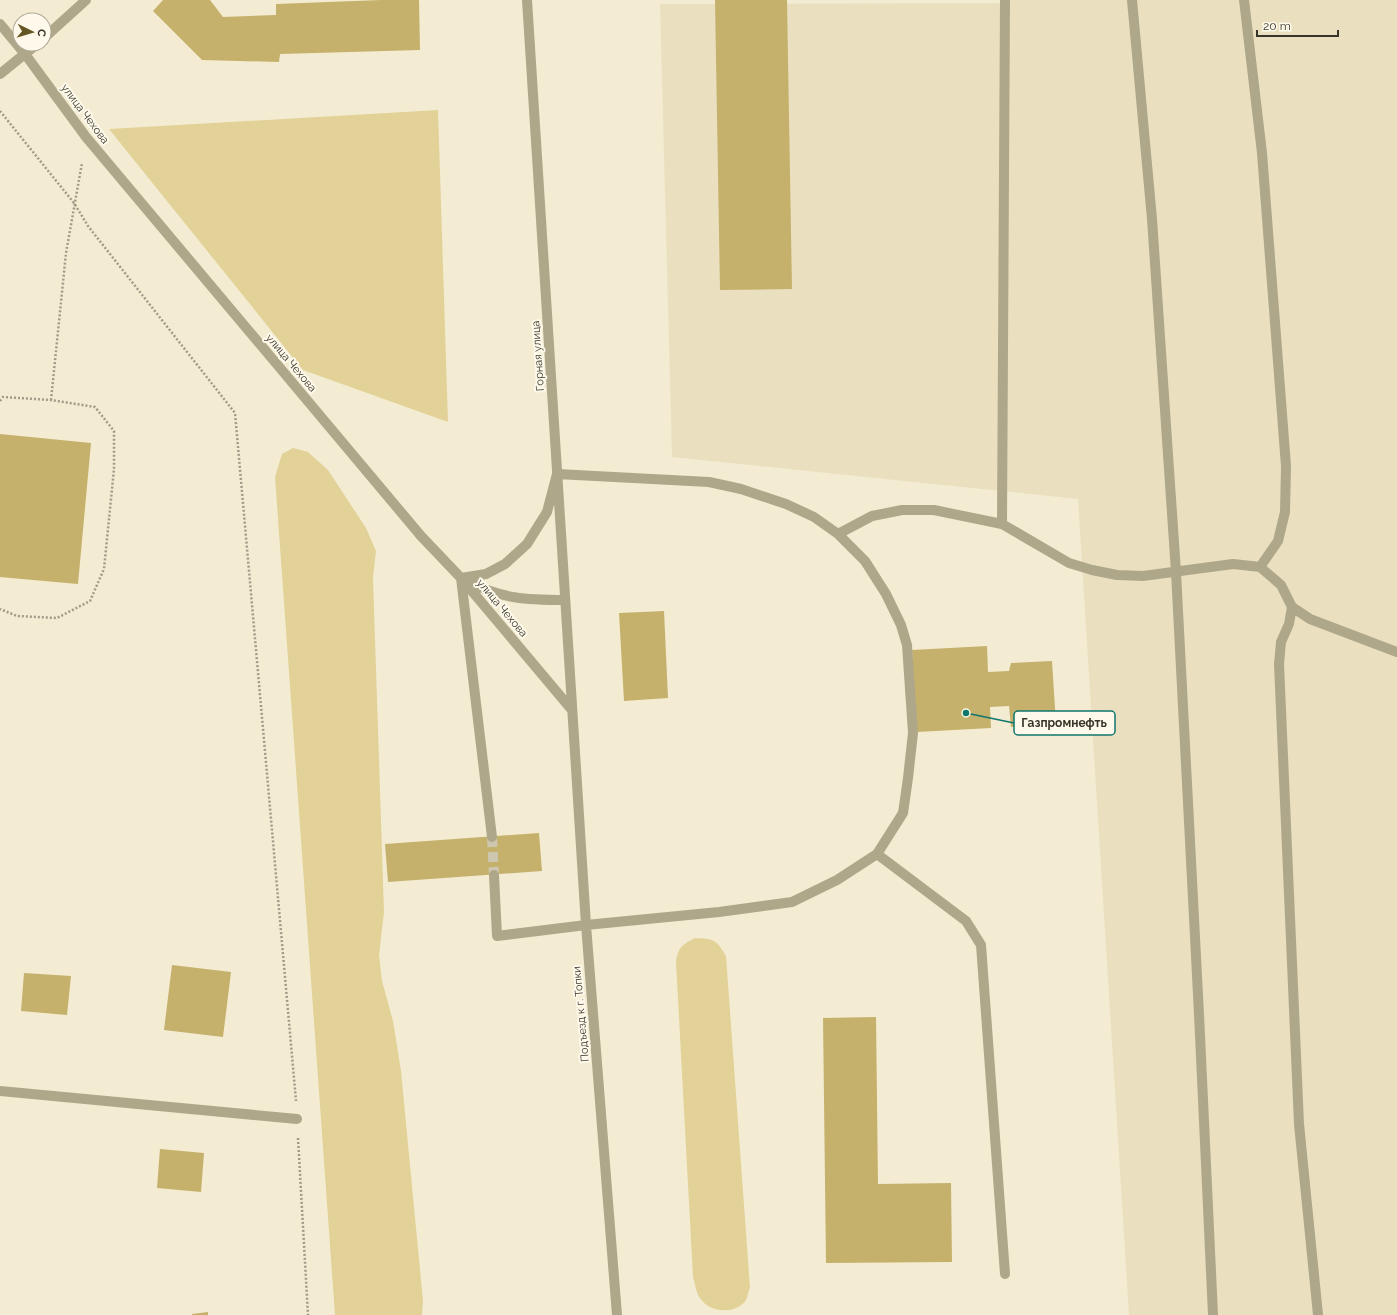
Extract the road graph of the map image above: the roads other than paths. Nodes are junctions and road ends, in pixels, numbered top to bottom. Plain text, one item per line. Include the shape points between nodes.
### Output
1 (86, 0) edge
2 (527, 0) edge
3 (1005, 0) edge
4 (1132, 0) edge
5 (1244, 0) edge
6 (0, 24) edge
7 (52, 31) edge
8 (27, 52) edge
9 (25, 54) junction
10 (0, 74) edge
11 (557, 474) junction
12 (1002, 524) junction
13 (838, 534) junction
14 (1260, 567) junction
15 (1176, 572) junction
16 (461, 578) junction
17 (565, 600) junction
18 (1292, 607) junction
19 (1397, 652) edge
20 (572, 710) junction
21 (492, 837) tunnel mouth
22 (877, 854) junction
23 (494, 875) tunnel mouth
24 (586, 925) junction
25 (0, 1091) edge
26 (297, 1119) road end
27 (1005, 1274) dead end
28 (617, 1315) edge
29 (1213, 1315) edge
30 (1318, 1315) edge

1 - 7 street
2 - 11 street, Горная улица
3 - 12 street
4 - 15 street via 1152,219
5 - 14 street via 1262,153 1286,466 1285,512 1278,541
6 - 9 street, улица Чехова
8 - 9 street
9 - 10 street
9 - 16 street, улица Чехова via 86,137 422,536
11 - 13 street via 709,482 741,489 786,504 814,517
11 - 16 street via 547,512 527,544 493,571
11 - 17 street, Горная улица
12 - 13 street via 934,510 902,510 872,516
12 - 15 street via 1069,562 1092,570 1117,575 1143,576
13 - 22 street via 865,561 886,594 901,625 907,645 913,733 903,813
14 - 15 street via 1233,564
14 - 18 street via 1281,585
15 - 29 street
16 - 17 street via 484,590 505,596
16 - 20 street, улица Чехова
16 - 21 street
17 - 20 street, Горная улица
18 - 19 street via 1310,619
18 - 30 street via 1290,624 1281,642 1279,664 1299,1124
20 - 24 street, Подъезд к г. Топки
22 - 24 street via 837,880 792,902
22 - 27 street via 966,921 981,945
23 - 24 street via 497,936
24 - 28 street, Подъезд к г. Топки
25 - 26 street

